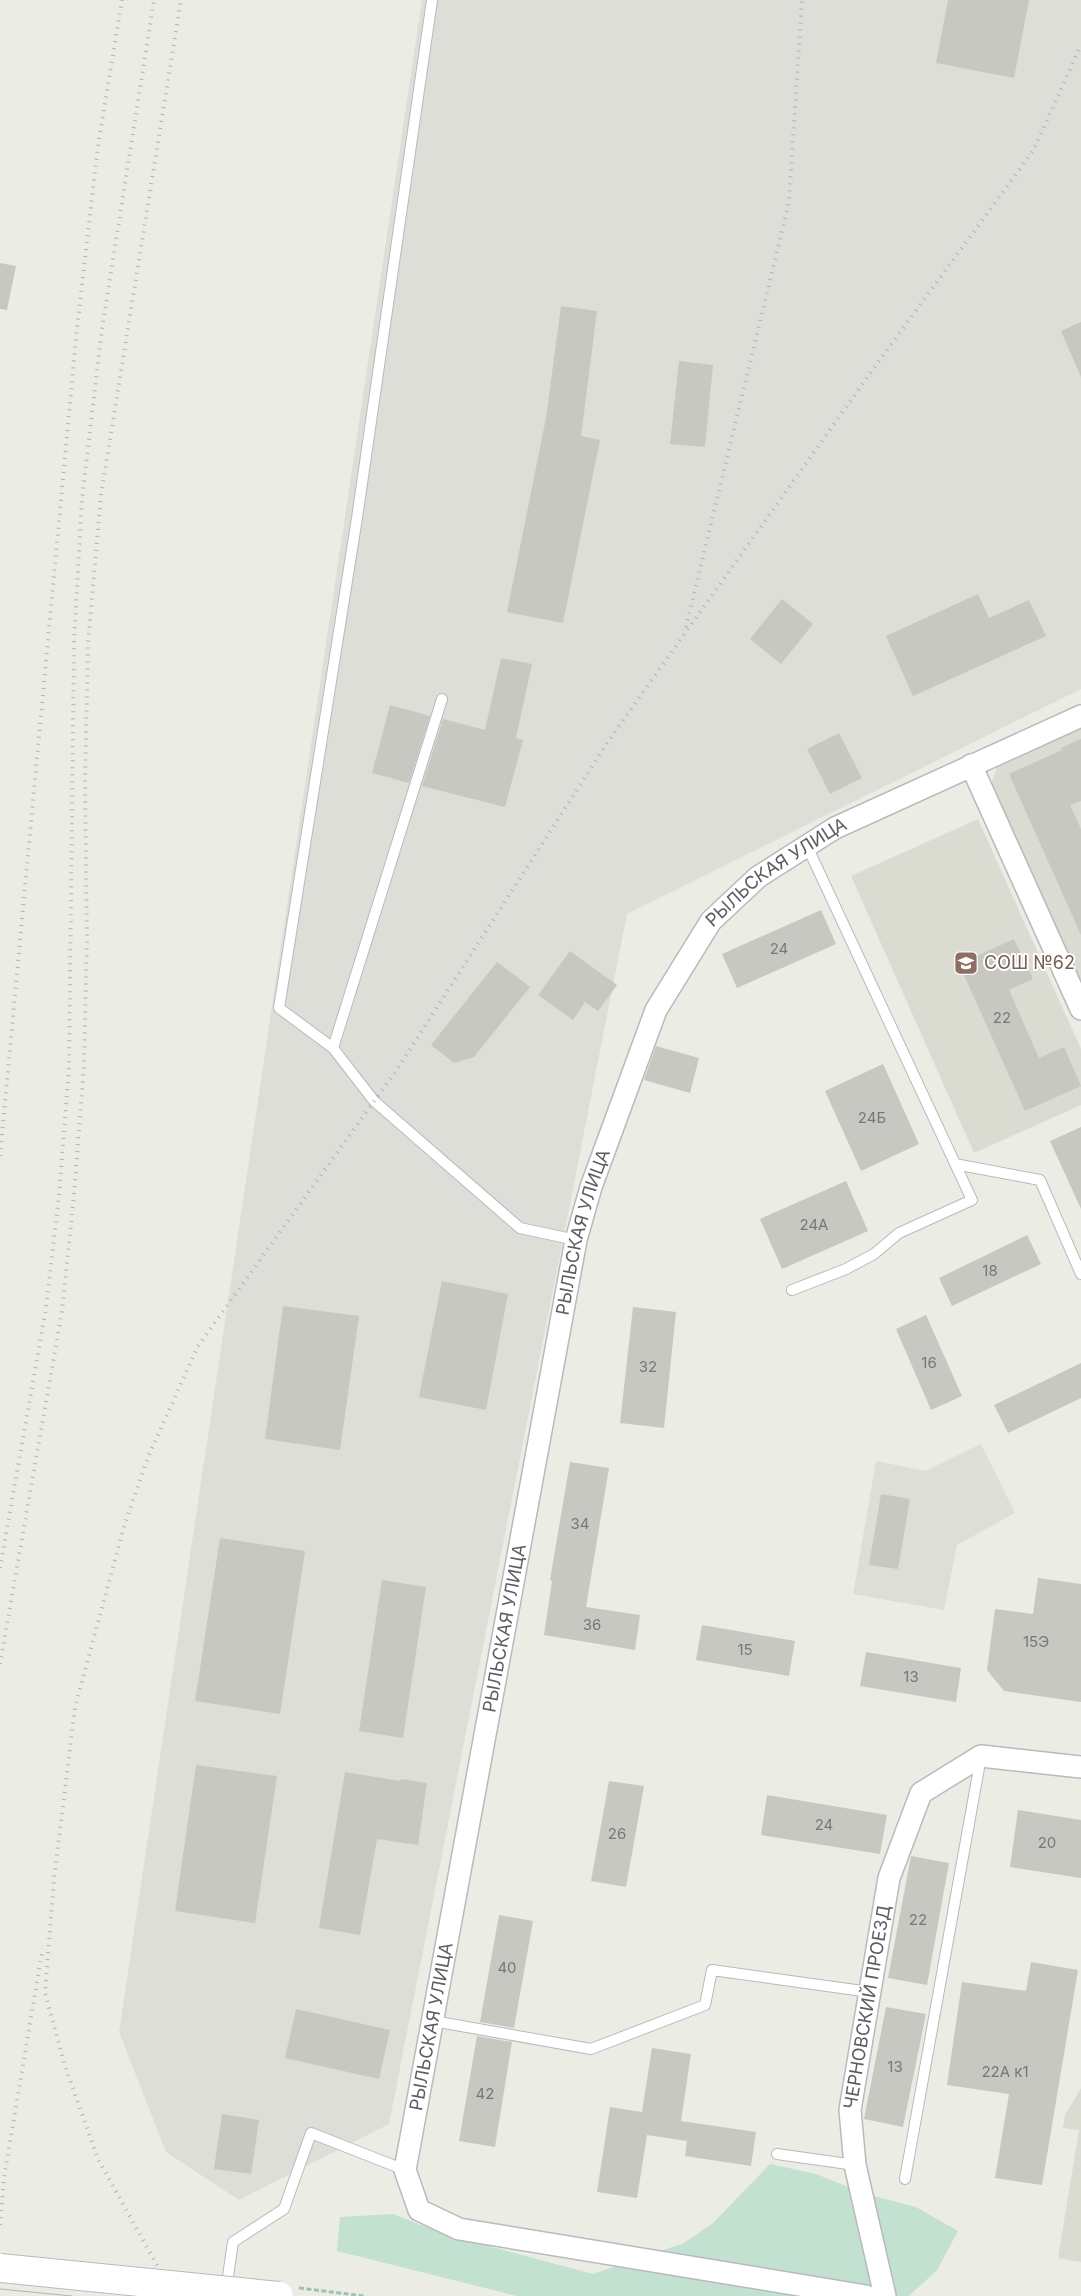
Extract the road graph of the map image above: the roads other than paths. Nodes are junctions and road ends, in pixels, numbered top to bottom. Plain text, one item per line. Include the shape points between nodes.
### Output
1 (432, 0) edge
2 (442, 699) dead end
3 (1081, 716) edge
4 (971, 765) junction
5 (806, 846) junction
6 (1081, 1008) edge
7 (334, 1048) junction
8 (955, 1164) junction
9 (576, 1240) junction
10 (1081, 1274) edge
11 (792, 1290) dead end
12 (981, 1756) junction
13 (1081, 1767) edge
14 (870, 1992) junction
15 (433, 2021) junction
16 (777, 2154) dead end
17 (855, 2165) junction
18 (406, 2170) junction
19 (905, 2180) dead end
20 (0, 2268) edge
21 (225, 2296) edge
22 (279, 2296) edge
23 (866, 2296) edge
24 (886, 2296) edge

1 - 7 lane via 357,518 279,1008
2 - 7 lane
3 - 4 street, РЫЛЬСКАЯ УЛИЦА
4 - 5 street, РЫЛЬСКАЯ УЛИЦА via 835,828
4 - 6 street
5 - 8 lane
5 - 9 street, РЫЛЬСКАЯ УЛИЦА via 758,876 712,921 656,1010 591,1187
7 - 9 lane via 374,1101 520,1228
8 - 10 lane via 1040,1180
8 - 11 lane via 972,1200 900,1233 874,1254 846,1269
9 - 15 street, РЫЛЬСКАЯ УЛИЦА
12 - 13 street
12 - 14 street, ЧЕРНОВСКИЙ ПРОЕЗД via 921,1793 889,1878
12 - 19 lane
14 - 15 lane via 712,1970 705,2005 591,2049
14 - 17 street, ЧЕРНОВСКИЙ ПРОЕЗД via 850,2110
15 - 18 street, РЫЛЬСКАЯ УЛИЦА
16 - 17 lane
17 - 24 street, ЧЕРНОВСКИЙ ПРОЕЗД
18 - 21 lane via 311,2133 284,2209 233,2242
18 - 23 street, РЫЛЬСКАЯ УЛИЦА via 419,2210 459,2229
20 - 22 main road, bridge

